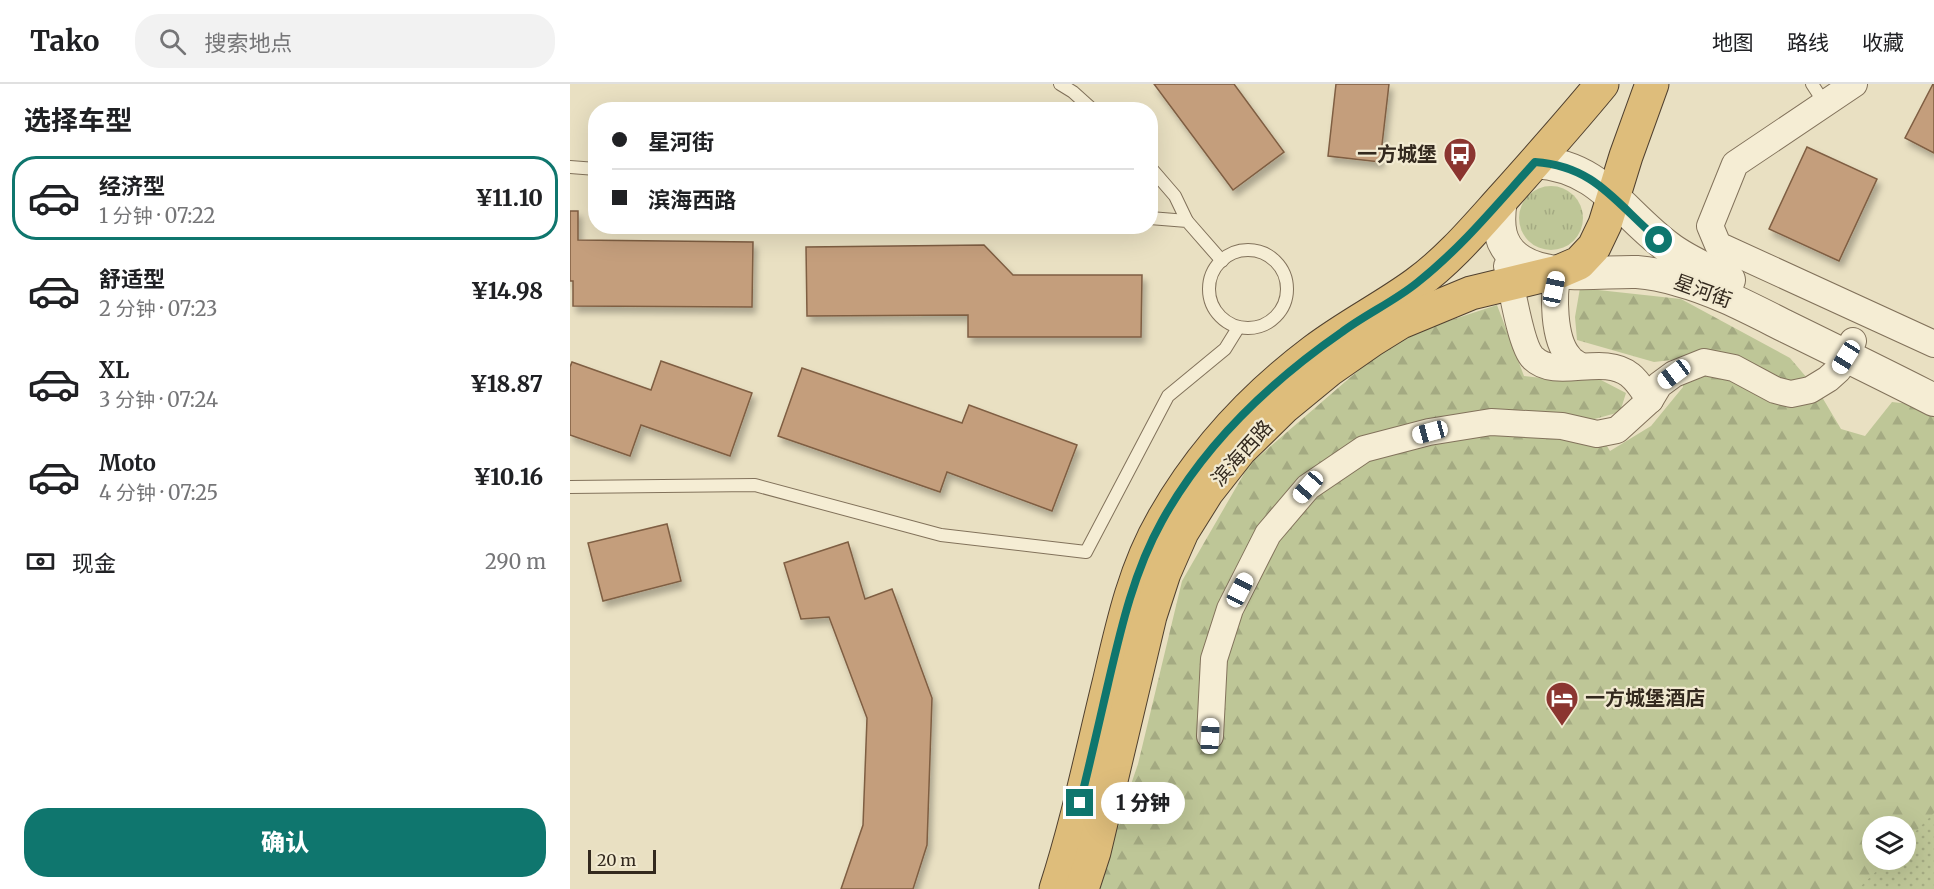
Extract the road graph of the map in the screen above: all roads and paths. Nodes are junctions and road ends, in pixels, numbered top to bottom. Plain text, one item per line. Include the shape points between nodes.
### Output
1 (1060, 84) edge
2 (1602, 84) edge
3 (1652, 84) edge
4 (1854, 84) edge
5 (1819, 94) edge
6 (1084, 102) edge
7 (1535, 162) junction
8 (570, 167) edge
9 (588, 168) edge
10 (1158, 176) edge
11 (1614, 196) junction
12 (1501, 200) junction
13 (1158, 219) edge
14 (1187, 221) junction
15 (1499, 233) junction
16 (1222, 261) junction
17 (1558, 272) junction
18 (1511, 283) junction
19 (1238, 328) junction
20 (1934, 344) edge
21 (1850, 349) junction
22 (1580, 366) junction
23 (1934, 381) edge
24 (1650, 400) junction
25 (1934, 400) edge
26 (570, 487) edge
27 (1210, 736) dead end
28 (1056, 889) edge
29 (1082, 889) edge

1 - 6 lane
2 - 7 highway, 滨海西路
3 - 11 highway, 滨海西路
4 - 5 street
5 - 20 street via 1736,164 1710,226 1718,245
7 - 11 street, 星河街 via 1554,163 1575,171
7 - 12 highway, 滨海西路
8 - 9 lane
10 - 14 lane via 1175,196
11 - 17 highway, 滨海西路 via 1594,247 1578,263
11 - 21 street, 星河街 via 1669,248
12 - 15 street
12 - 28 highway, 滨海西路 via 1462,244 1416,284 1313,351 1269,389 1223,434 1188,478 1142,564 1126,610
13 - 14 lane
14 - 16 lane
15 - 17 street, 星河街 via 1520,260
15 - 18 street
16 - 19 lane via 1211,276 1210,302 1216,313
16 - 19 lane via 1239,251 1264,253 1284,271 1288,284 1283,309 1274,320 1263,327
17 - 18 highway, 滨海西路
17 - 21 street, 星河街 via 1641,272 1677,280 1716,292
17 - 22 street via 1554,306 1561,343
18 - 22 street via 1532,357 1544,366
18 - 29 highway, 滨海西路 via 1433,307 1372,340 1284,407 1240,450 1207,492 1182,532 1150,616 1095,852
19 - 26 lane via 1225,349 1168,396 1086,552 941,535 754,485
21 - 23 street, 星河街
21 - 24 street via 1838,370 1810,390 1791,394 1775,390 1734,368 1704,362 1674,374 1659,385
21 - 25 street, 星河街
22 - 24 street via 1608,366 1630,374
24 - 27 street via 1617,430 1597,434 1562,426 1491,422 1430,432 1364,449 1308,487 1268,534 1230,609 1214,658

